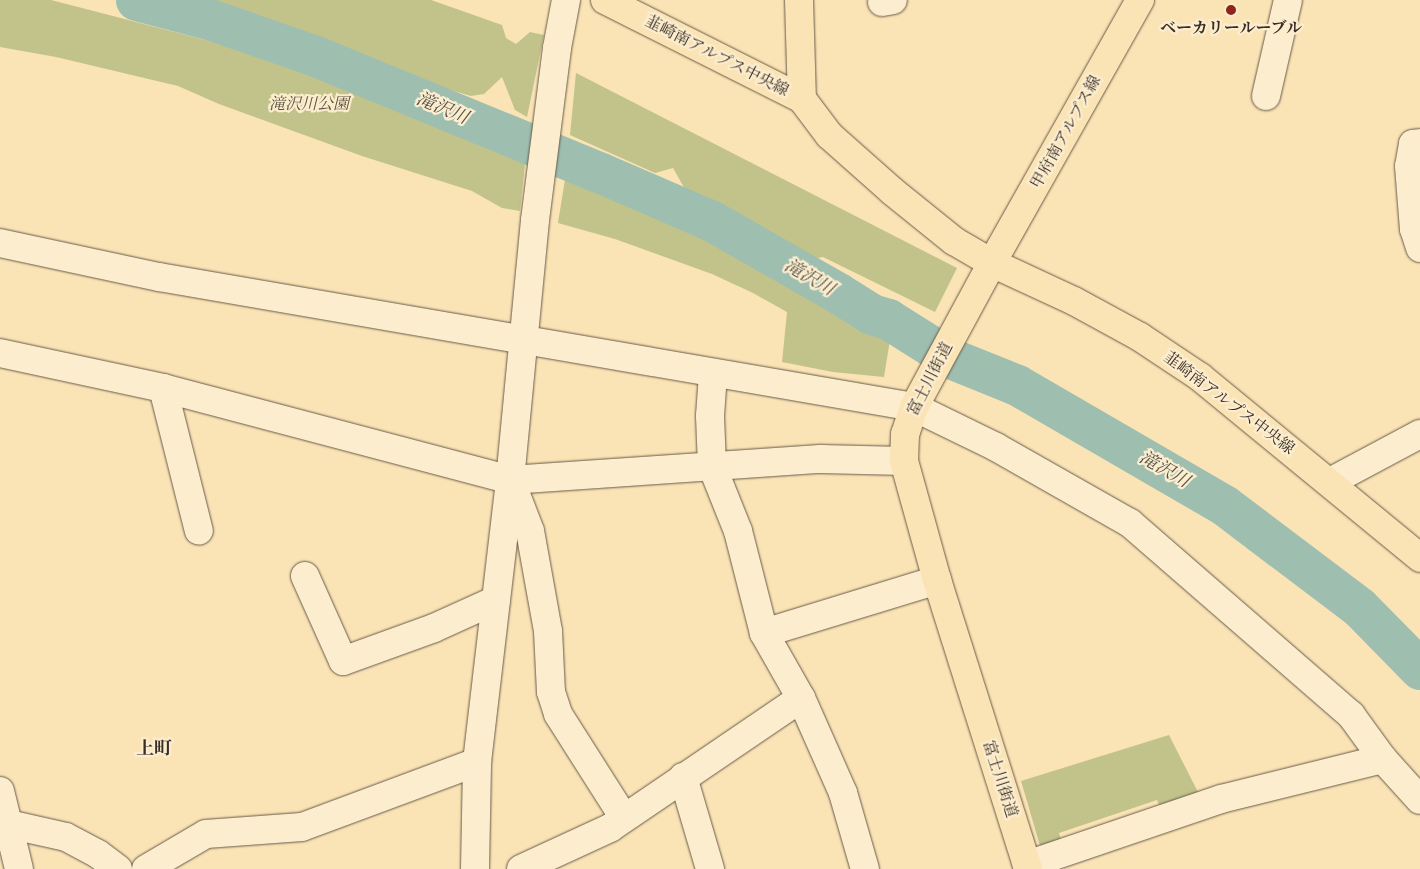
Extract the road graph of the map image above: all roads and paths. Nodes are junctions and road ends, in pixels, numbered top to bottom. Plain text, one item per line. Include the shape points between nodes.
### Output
1 (566, 0) edge
2 (605, 0) edge
3 (799, 0) edge
4 (1140, 0) edge
5 (1288, 0) edge
6 (1266, 96) dead end
7 (802, 99) junction
8 (1420, 143) edge
9 (1419, 239) edge
10 (0, 243) edge
11 (986, 274) junction
12 (522, 340) junction
13 (0, 353) edge
14 (714, 374) junction
15 (163, 388) junction
16 (914, 407) junction
17 (1420, 434) edge
18 (904, 461) junction
19 (712, 466) junction
20 (510, 480) junction
21 (1330, 482) junction
22 (199, 531) dead end
23 (1420, 558) edge
24 (306, 576) dead end
25 (937, 580) junction
26 (496, 600) junction
27 (764, 633) junction
28 (801, 698) junction
29 (1383, 759) junction
30 (478, 762) junction
31 (683, 777) junction
32 (0, 794) edge
33 (1420, 800) edge
34 (624, 818) junction
35 (8, 824) junction
36 (1027, 867) edge
37 (19, 869) edge
38 (118, 869) edge
39 (146, 869) edge
40 (475, 869) edge
41 (521, 869) edge
42 (710, 869) edge
43 (865, 869) edge

1 - 12 street via 557,48
2 - 7 main road, 韮崎南アルプス中央線
3 - 7 main road
4 - 11 main road, 甲府南アルプス線
5 - 6 street
7 - 11 main road via 829,135 954,241
8 - 9 street via 1413,144 1408,166
10 - 12 street via 159,277
11 - 16 main road, 富士川街道
11 - 21 main road, 韮崎南アルプス中央線 via 1074,301 1140,337 1200,377
12 - 14 street
12 - 20 street
13 - 15 street
14 - 16 street
14 - 19 street via 710,416
15 - 20 street
15 - 22 street
16 - 18 main road, 富士川街道 via 905,434
16 - 29 street via 996,447 1130,523 1351,715
17 - 21 street
18 - 19 street via 820,459
18 - 25 main road, 富士川街道
19 - 20 street
19 - 27 street via 738,531
20 - 26 street
20 - 34 street via 530,531 548,631 551,692 558,714
21 - 23 main road, 韮崎南アルプス中央線
24 - 26 street via 343,661 434,628
25 - 27 street
25 - 36 main road, 富士川街道
26 - 30 street
27 - 28 street
28 - 31 street
28 - 43 street via 843,793
29 - 33 street
29 - 36 street via 1221,799
30 - 39 street via 302,827 206,834
30 - 40 street
31 - 34 street
31 - 42 street
32 - 35 street
34 - 41 street via 610,828
35 - 37 street
35 - 38 street via 66,837

